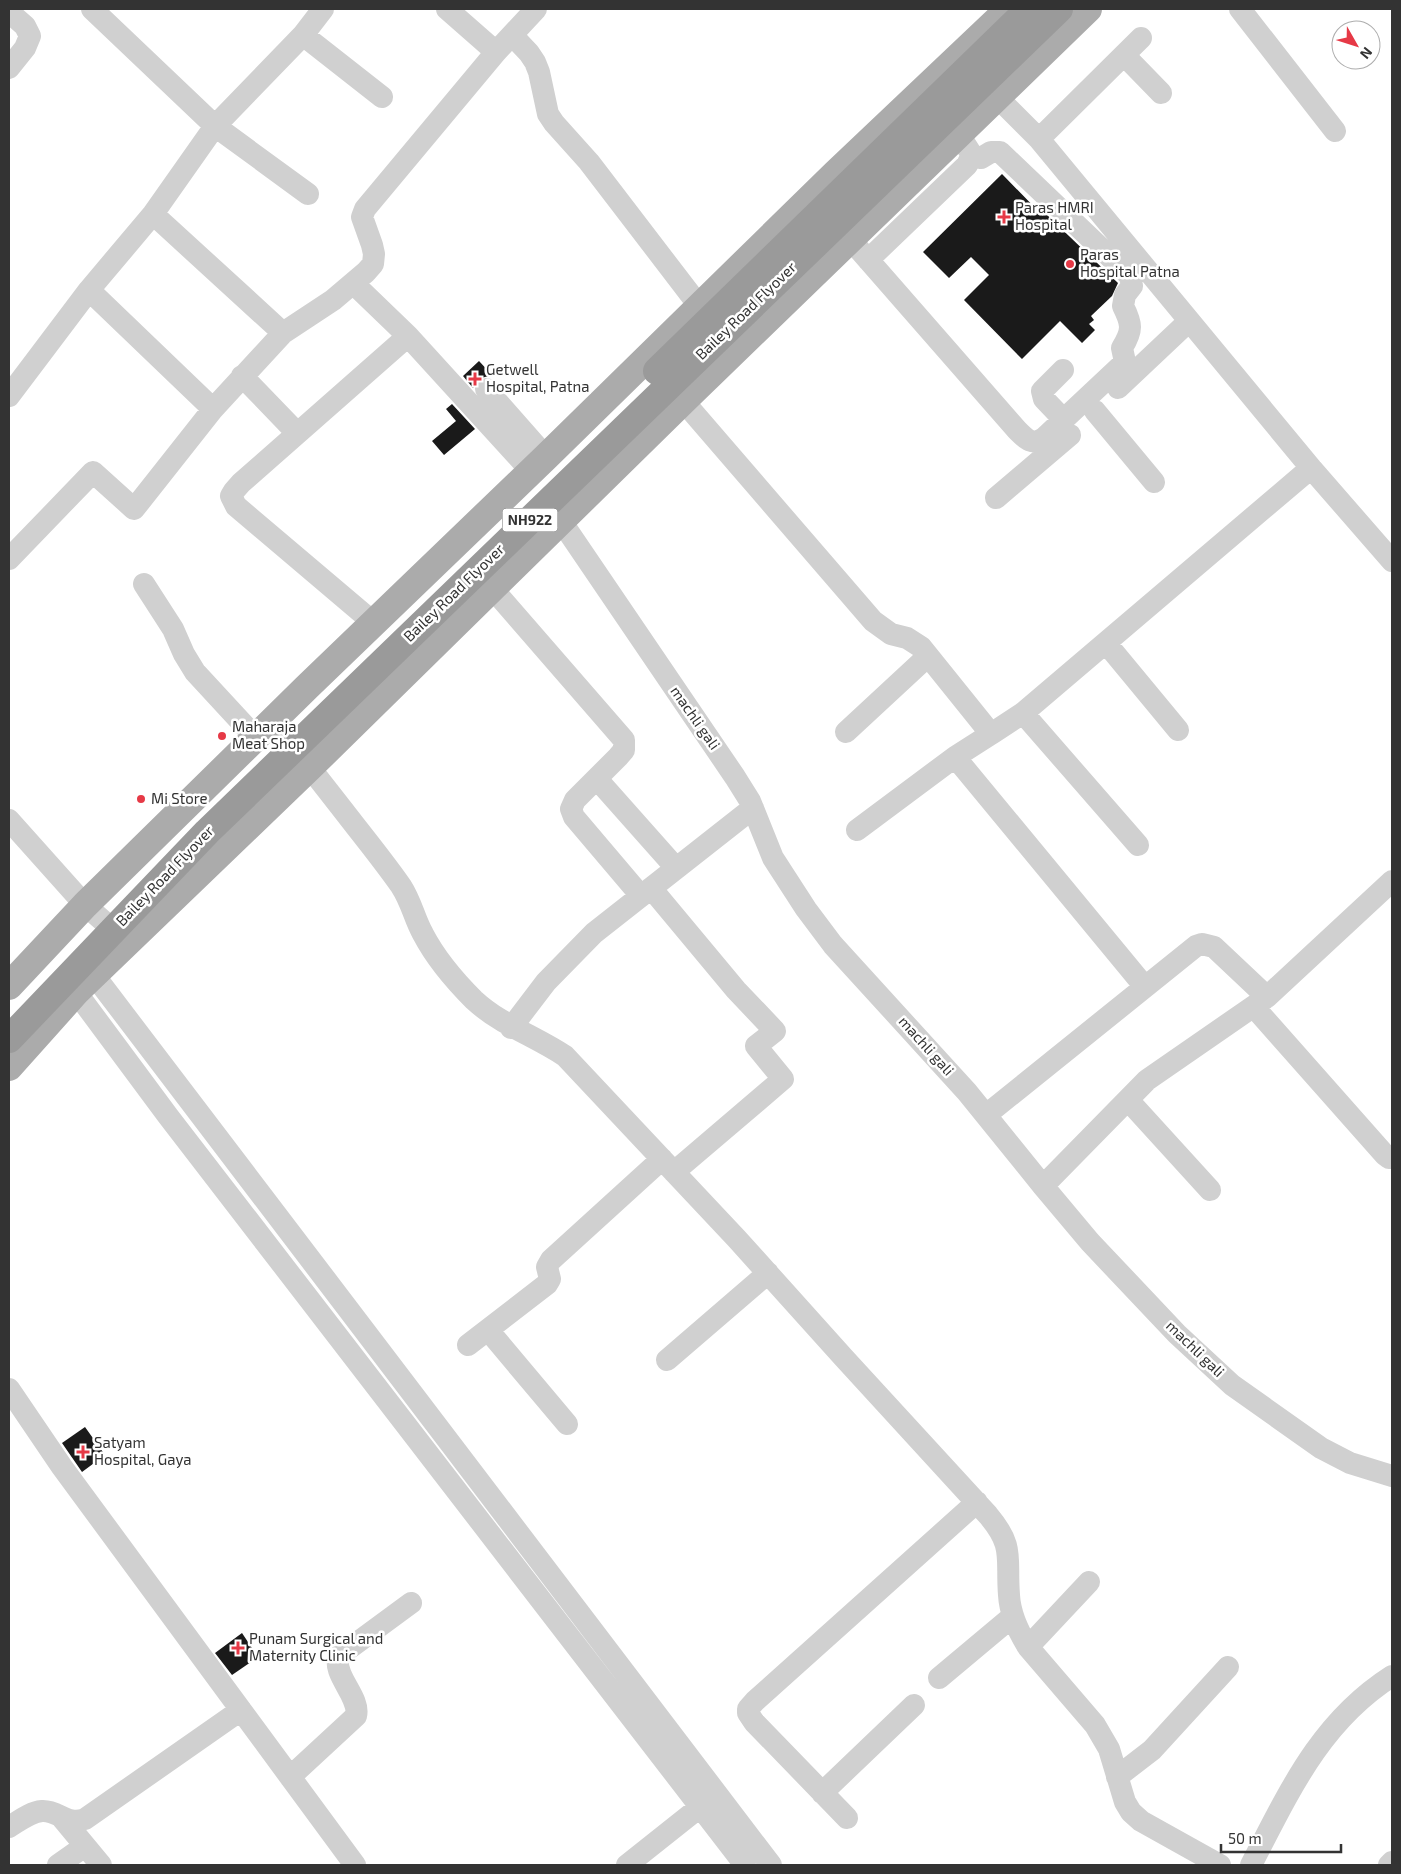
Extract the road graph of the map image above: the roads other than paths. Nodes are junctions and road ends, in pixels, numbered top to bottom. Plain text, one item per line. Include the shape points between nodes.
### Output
1 (92, 9) edge
2 (323, 9) edge
3 (447, 9) edge
4 (536, 9) edge
5 (1009, 9) edge
6 (1029, 9) edge
7 (1059, 9) edge
8 (1088, 9) edge
9 (1240, 9) edge
10 (9, 12) edge
11 (303, 35) junction
12 (512, 35) junction
13 (1140, 38) dead end
14 (496, 52) junction
15 (964, 52) junction
16 (1124, 55) junction
17 (9, 68) edge
18 (1161, 93) dead end
19 (382, 97) dead end
20 (998, 98) junction
21 (215, 126) junction
22 (1335, 131) dead end
23 (1039, 139) junction
24 (965, 145) junction
25 (308, 194) dead end
26 (152, 214) junction
27 (850, 239) junction
28 (868, 260) junction
29 (353, 283) junction
30 (89, 290) junction
31 (700, 307) junction
32 (1188, 322) junction
33 (283, 333) junction
34 (408, 336) junction
35 (646, 359) junction
36 (1064, 370) dead end
37 (242, 376) junction
38 (486, 389) dead end
39 (9, 396) edge
40 (683, 401) junction
41 (213, 409) junction
42 (1094, 411) junction
43 (1064, 420) junction
44 (297, 434) junction
45 (539, 464) junction
46 (1311, 468) junction
47 (1154, 482) dead end
48 (583, 498) junction
49 (996, 498) dead end
50 (561, 521) junction
51 (1389, 551) edge
52 (9, 559) edge
53 (144, 584) dead end
54 (492, 588) junction
55 (374, 623) junction
56 (1106, 643) junction
57 (928, 656) junction
58 (1023, 713) junction
59 (264, 729) junction
60 (1178, 730) dead end
61 (846, 732) dead end
62 (991, 734) junction
63 (955, 757) junction
64 (310, 767) junction
65 (597, 779) junction
66 (753, 808) junction
67 (9, 820) edge
68 (857, 830) dead end
69 (1138, 845) dead end
70 (676, 868) junction
71 (1392, 881) edge
72 (646, 892) junction
73 (85, 905) junction
74 (128, 942) junction
75 (85, 983) junction
76 (9, 986) edge
77 (1145, 987) junction
78 (1261, 1002) junction
79 (9, 1012) edge
80 (512, 1028) junction
81 (9, 1039) edge
82 (9, 1067) edge
83 (1128, 1100) junction
84 (986, 1115) junction
85 (1392, 1158) edge
86 (668, 1165) junction
87 (1043, 1186) junction
88 (1210, 1190) dead end
89 (768, 1272) junction
90 (488, 1330) junction
91 (468, 1345) dead end
92 (667, 1360) dead end
93 (9, 1389) edge
94 (566, 1424) dead end
95 (1392, 1476) edge
96 (977, 1502) junction
97 (1089, 1582) dead end
98 (411, 1603) dead end
99 (1013, 1616) junction
100 (1028, 1647) junction
101 (1228, 1666) dead end
102 (1392, 1676) edge
103 (939, 1678) dead end
104 (914, 1706) dead end
105 (241, 1710) junction
106 (290, 1777) junction
107 (1117, 1777) junction
108 (822, 1792) junction
109 (700, 1807) junction
110 (62, 1818) junction
111 (847, 1818) dead end
112 (9, 1827) edge
113 (85, 1846) junction
114 (1392, 1862) edge
115 (58, 1865) edge
116 (101, 1865) edge
117 (355, 1865) edge
118 (627, 1865) edge
119 (745, 1865) edge
120 (771, 1865) edge
121 (1220, 1865) edge
122 (1251, 1865) edge
123 (1389, 1865) edge

1 - 21 street
2 - 11 street
3 - 14 street
4 - 12 street
5 - 15 main road
6 - 79 highway, Bailey Road Flyover / NH922, bridge via 194,820
7 - 81 highway, Bailey Road Flyover / NH922, bridge via 214,825
8 - 20 main road
9 - 22 street
10 - 17 street via 25,26 30,36
11 - 19 street
11 - 21 street
12 - 14 street
12 - 31 street via 535,62 548,114 589,162
13 - 16 street
14 - 29 street via 365,210 362,217 372,245 373,264
15 - 20 street
15 - 31 main road
16 - 18 street
16 - 23 street
20 - 23 street
20 - 24 main road
21 - 25 street
21 - 26 street
23 - 32 street
24 - 27 main road
24 - 28 street via 967,164
24 - 43 street via 981,158 991,152 1000,152 1130,276 1132,286 1122,306 1130,319 1130,334 1122,348 1125,362
26 - 30 street
26 - 33 street
27 - 28 street
27 - 40 main road
28 - 43 street via 1023,437 1032,442 1039,441
29 - 33 street
29 - 34 street
30 - 39 street
30 - 41 street
31 - 35 main road
32 - 42 street
32 - 46 street
33 - 37 street
34 - 44 street
34 - 45 street
35 - 40 street
35 - 45 main road
36 - 43 street via 1042,391 1044,399
37 - 41 street
37 - 44 street
38 - 45 street
40 - 48 main road
40 - 57 street via 873,621 891,634 915,642
41 - 52 street via 134,509 92,472
42 - 47 street
42 - 49 street
44 - 55 street via 241,483 231,496 232,501
45 - 48 main road
45 - 55 main road
46 - 51 street
46 - 56 street
48 - 50 main road
50 - 54 main road
50 - 66 street, machli gali
53 - 59 street via 173,629 195,672
54 - 64 main road
54 - 65 street via 622,737 624,750
55 - 59 main road
56 - 58 street
56 - 60 street
57 - 61 street
57 - 62 street
58 - 62 street
58 - 69 street
59 - 64 street
59 - 73 main road
62 - 63 street
63 - 68 street
63 - 77 street
64 - 74 main road
64 - 80 street via 398,882 430,948 444,967 489,1013
65 - 70 street
65 - 72 street via 572,804 571,813
66 - 70 street
66 - 84 street, machli gali via 773,858 828,938
67 - 73 street
70 - 72 street
71 - 78 street
72 - 80 street via 579,946 546,982
72 - 86 street via 775,1031 756,1046 783,1079
73 - 74 street
73 - 76 main road
74 - 75 main road
75 - 82 main road
75 - 109 street via 168,1116
75 - 120 street
77 - 78 street via 1196,946 1208,944 1221,952
77 - 84 street
78 - 83 street via 1147,1080
78 - 85 street via 1385,1155
80 - 86 street via 565,1056
83 - 87 street
83 - 88 street
84 - 87 street, machli gali
86 - 89 street
86 - 90 street via 551,1260 547,1267 550,1279 547,1284
87 - 95 street, machli gali via 1176,1334 1232,1385 1321,1448 1350,1463
89 - 92 street
89 - 96 street
90 - 91 street
90 - 94 street
93 - 105 street via 62,1467
96 - 99 street via 1000,1529 1006,1542
96 - 108 street via 748,1709 754,1722
97 - 100 street
98 - 106 street via 339,1656 337,1665 356,1707 356,1716
99 - 100 street
99 - 103 street
100 - 107 street via 1096,1725 1109,1749
101 - 107 street via 1157,1744
102 - 122 street via 1365,1694 1319,1744
104 - 108 street
105 - 106 street
105 - 110 street via 93,1814 78,1822
106 - 117 street
107 - 121 street via 1125,1802 1141,1821
108 - 111 street
109 - 118 street
109 - 119 street
110 - 112 street via 41,1811
110 - 113 street
113 - 115 street
113 - 116 street
114 - 123 street

